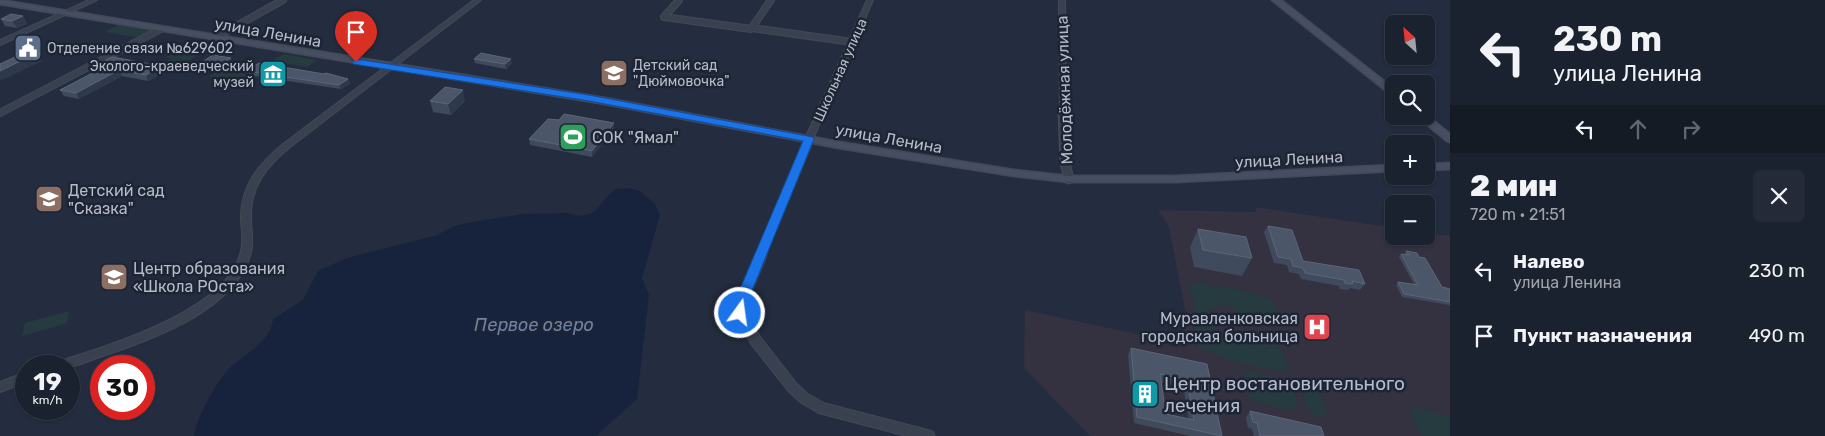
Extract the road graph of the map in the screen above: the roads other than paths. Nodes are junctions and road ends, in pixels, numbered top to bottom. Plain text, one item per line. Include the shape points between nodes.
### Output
1 (94, 0) edge
2 (283, 0) edge
3 (478, 0) edge
4 (679, 0) edge
5 (771, 0) edge
6 (870, 0) edge
7 (1062, 0) edge
8 (1276, 0) edge
9 (0, 2) edge
10 (65, 13) junction
11 (161, 29) junction
12 (752, 29) junction
13 (215, 38) junction
14 (852, 42) junction
15 (0, 43) edge
16 (390, 68) junction
17 (1385, 87) edge
18 (0, 113) edge
19 (1433, 125) edge
20 (1450, 138) edge
21 (809, 139) junction
22 (1435, 166) edge
23 (1450, 166) edge
24 (1385, 168) edge
25 (1069, 178) junction
26 (80, 358) edge
27 (15, 381) edge
28 (0, 387) edge
29 (928, 436) edge

1 - 10 street
2 - 13 street
3 - 16 street
4 - 12 street via 664,17
5 - 12 street
6 - 14 street, Школьная улица
7 - 25 street, Молодёжная улица via 1063,121
8 - 17 main road
9 - 10 main road, улица Ленина
10 - 11 main road, улица Ленина
10 - 15 street
11 - 13 main road, улица Ленина
11 - 18 street
12 - 14 street
13 - 16 main road, улица Ленина
14 - 21 street, Школьная улица
16 - 21 main road, улица Ленина via 605,101
16 - 26 street via 286,146 262,168 247,197 247,246 243,261 233,278 216,295 171,324
19 - 20 main road
21 - 25 main road, улица Ленина via 1014,174
21 - 29 street via 741,303 740,313 782,375 809,402
22 - 23 main road
24 - 25 main road, улица Ленина via 1204,178
27 - 28 street

